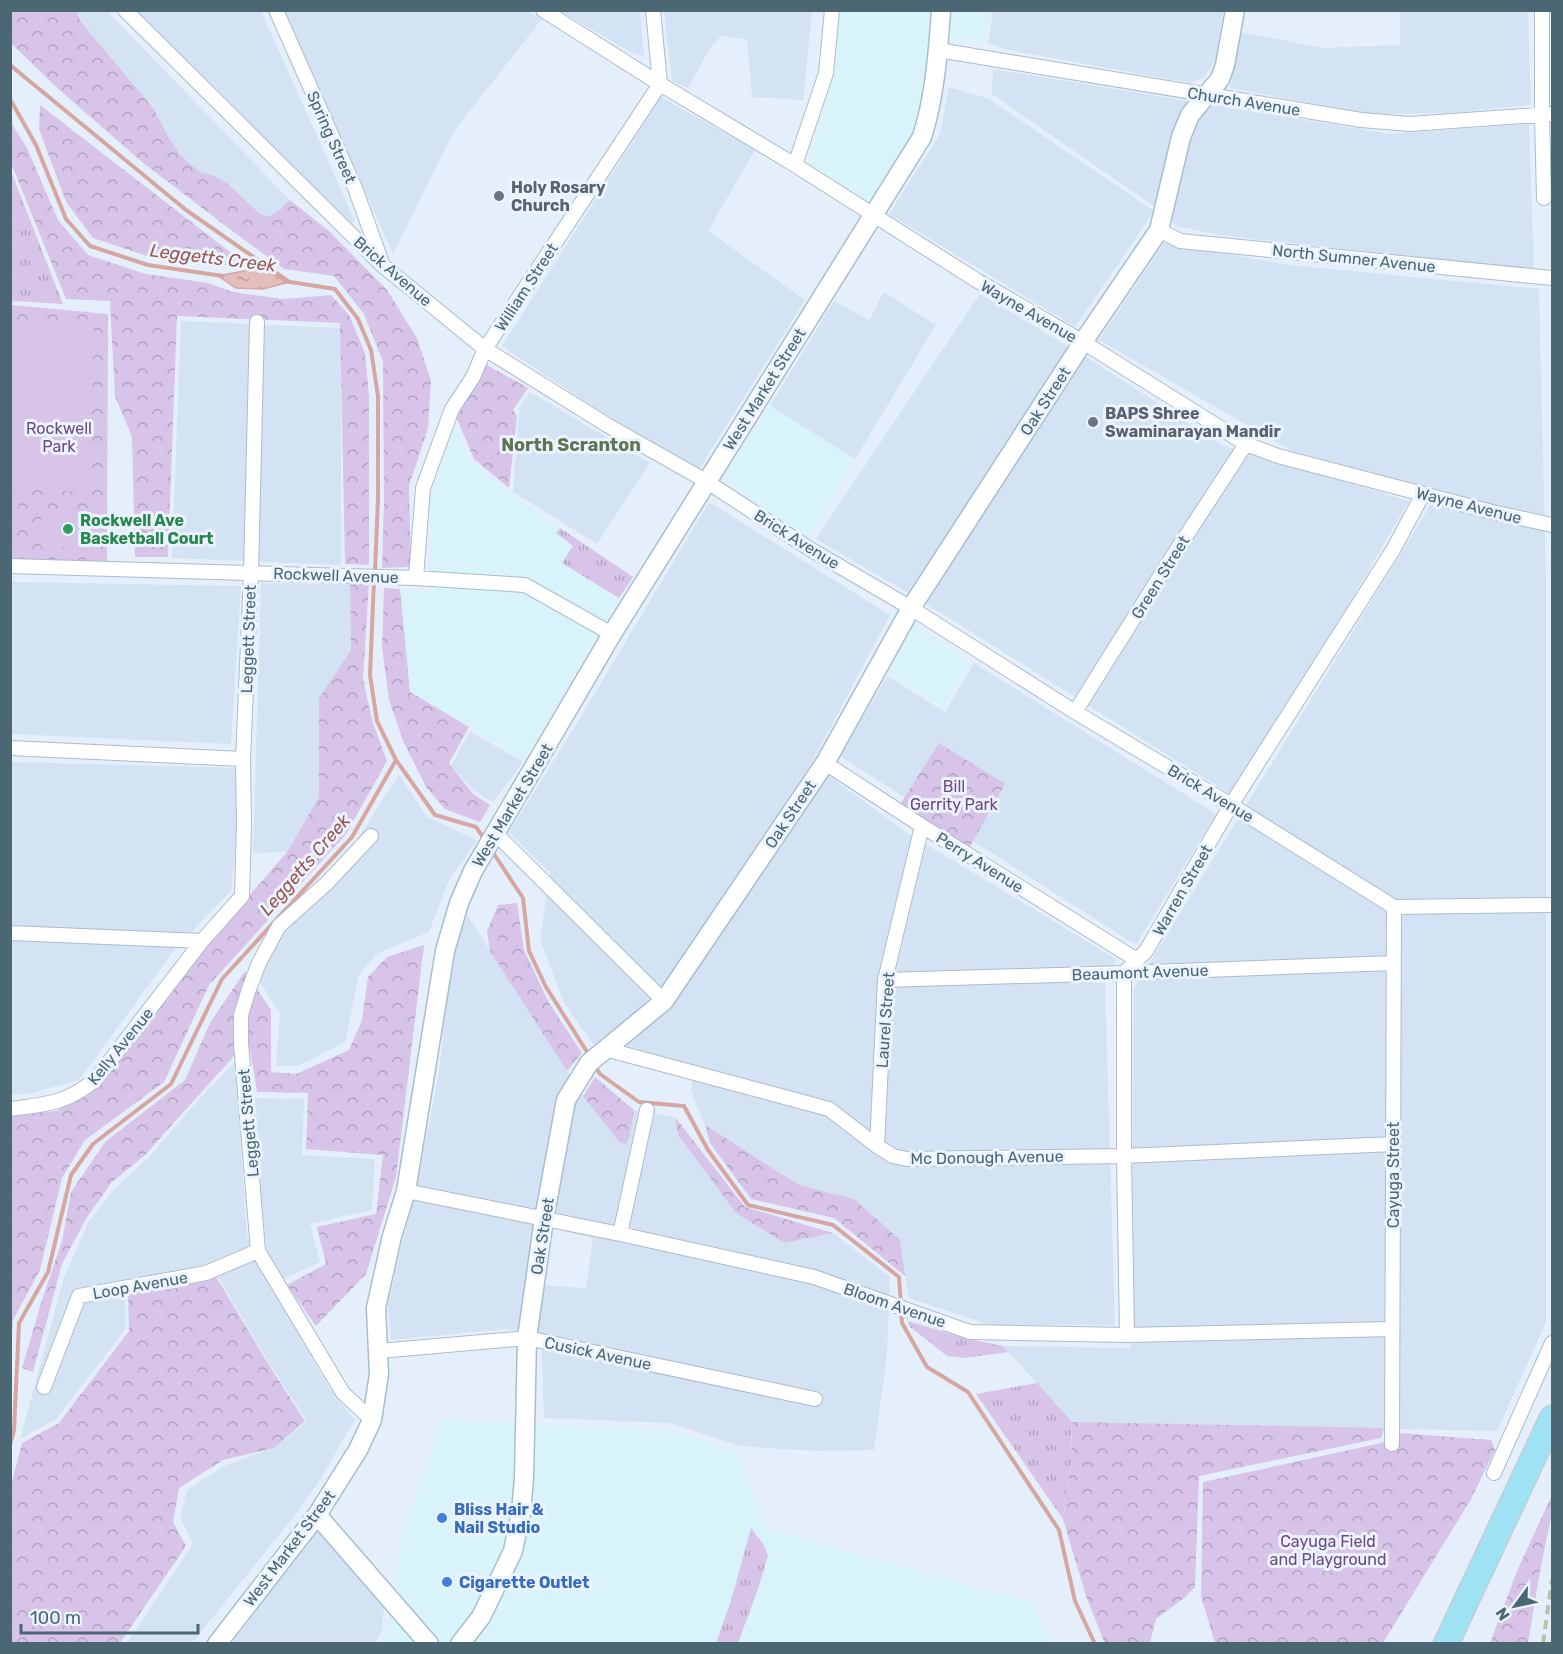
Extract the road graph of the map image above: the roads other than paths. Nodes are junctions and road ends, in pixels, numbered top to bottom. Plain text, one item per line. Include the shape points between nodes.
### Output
1 (125, 10) edge
2 (276, 10) edge
3 (543, 10) edge
4 (653, 10) edge
5 (832, 10) edge
6 (941, 10) edge
7 (1235, 10) edge
8 (1542, 10) edge
9 (938, 50) junction
10 (660, 84) junction
11 (1208, 95) junction
12 (1547, 115) edge
13 (795, 165) junction
14 (1544, 198) dead end
15 (874, 215) junction
16 (1159, 230) junction
17 (382, 265) junction
18 (1552, 278) edge
19 (257, 322) dead end
20 (1083, 342) junction
21 (485, 349) junction
22 (1246, 444) junction
23 (706, 481) junction
24 (1423, 494) junction
25 (1552, 525) edge
26 (10, 566) edge
27 (251, 573) junction
28 (416, 578) junction
29 (911, 608) junction
30 (612, 634) junction
31 (1075, 712) junction
32 (10, 748) edge
33 (243, 759) junction
34 (825, 763) junction
35 (1231, 805) junction
36 (922, 826) junction
37 (495, 833) junction
38 (371, 836) dead end
39 (1552, 905) edge
40 (1394, 907) junction
41 (10, 933) edge
42 (202, 941) junction
43 (1137, 960) junction
44 (1394, 963) junction
45 (1124, 973) junction
46 (885, 980) junction
47 (664, 1001) junction
48 (605, 1049) junction
49 (10, 1109) edge
50 (647, 1110) dead end
51 (1393, 1144) junction
52 (877, 1146) junction
53 (1124, 1156) junction
54 (406, 1191) junction
55 (544, 1219) junction
56 (620, 1234) junction
57 (258, 1251) junction
58 (1392, 1329) junction
59 (1127, 1335) junction
60 (527, 1338) junction
61 (1552, 1343) edge
62 (379, 1351) junction
63 (44, 1386) dead end
64 (815, 1399) dead end
65 (1552, 1418) edge
66 (372, 1419) junction
67 (1392, 1444) dead end
68 (1552, 1454) edge
69 (1494, 1473) dead end
70 (317, 1515) junction
71 (217, 1644) edge
72 (429, 1644) edge
73 (460, 1644) edge
74 (1446, 1644) edge
75 (1464, 1644) edge

1 - 17 street, Brick Avenue
2 - 17 street, Spring Street via 355,188
3 - 10 street, Wayne Avenue
4 - 10 street
5 - 13 street via 826,73
6 - 9 street, West Market Street
7 - 11 street, Oak Street via 1225,65
8 - 12 street
9 - 11 street, Church Avenue
9 - 15 street, West Market Street via 931,109 922,137
10 - 13 street, Wayne Avenue
10 - 21 street, William Street
11 - 12 street, Church Avenue via 1361,120 1410,124
11 - 16 street, Oak Street via 1190,115 1181,137
12 - 14 street
13 - 15 street, Wayne Avenue
15 - 20 street, Wayne Avenue
15 - 23 street, West Market Street
16 - 18 street, North Sumner Avenue via 1180,241
16 - 20 street, Oak Street
17 - 21 street, Brick Avenue
19 - 27 street, Leggett Street
20 - 22 street, Wayne Avenue
20 - 29 street, Oak Street
21 - 23 street, Brick Avenue
21 - 28 street, William Street via 452,409 423,488
22 - 24 street, Wayne Avenue
22 - 31 street, Green Street
23 - 29 street, Brick Avenue via 810,549
23 - 30 street, West Market Street
24 - 25 street, Wayne Avenue
24 - 35 street, Warren Street via 1393,550
26 - 27 street, Rockwell Avenue
27 - 28 street, Rockwell Avenue
27 - 33 street, Leggett Street
28 - 30 street, Rockwell Avenue via 525,585
29 - 31 street, Brick Avenue
29 - 34 street, Oak Street
30 - 37 street, West Market Street
31 - 35 street, Brick Avenue
32 - 33 street
33 - 42 street, Leggett Street via 242,896
34 - 36 street, Perry Avenue
34 - 47 street, Oak Street
35 - 40 street, Brick Avenue
35 - 43 street, Warren Street via 1146,951
36 - 43 street, Perry Avenue
36 - 46 street, Laurel Street
37 - 47 street
37 - 54 street, West Market Street via 459,903 445,951
38 - 57 street, Leggett Street via 279,926 259,963 241,1015
39 - 40 street
40 - 44 street, Cayuga Street
41 - 42 street
42 - 49 street, Kelly Avenue via 96,1079 64,1100
43 - 45 street, Warren Street
44 - 45 street, Beaumont Avenue
44 - 51 street, Cayuga Street
45 - 46 street, Beaumont Avenue
45 - 53 street
46 - 52 street, Laurel Street
47 - 48 street, Oak Street
48 - 52 street, Mc Donough Avenue via 829,1109
48 - 55 street, Oak Street via 589,1063 566,1100
50 - 56 street
51 - 53 street, Mc Donough Avenue
51 - 58 street, Cayuga Street
52 - 53 street, Mc Donough Avenue via 907,1159
53 - 59 street
54 - 55 street, Bloom Avenue
54 - 62 street, West Market Street via 376,1308
55 - 56 street, Bloom Avenue
55 - 60 street, Oak Street
56 - 59 street, Bloom Avenue via 814,1277 970,1332
57 - 63 street, Loop Avenue via 206,1273 79,1296
57 - 66 street, Leggett Street via 343,1393
58 - 59 street, Bloom Avenue
58 - 67 street, Cayuga Street
60 - 62 street, Cusick Avenue
60 - 64 street, Cusick Avenue
60 - 73 street, Oak Street via 524,1478 513,1551 481,1617
61 - 69 street
62 - 66 street, West Market Street
65 - 74 highway
66 - 70 street, West Market Street via 358,1450
68 - 75 highway
70 - 71 street, West Market Street
70 - 72 street

